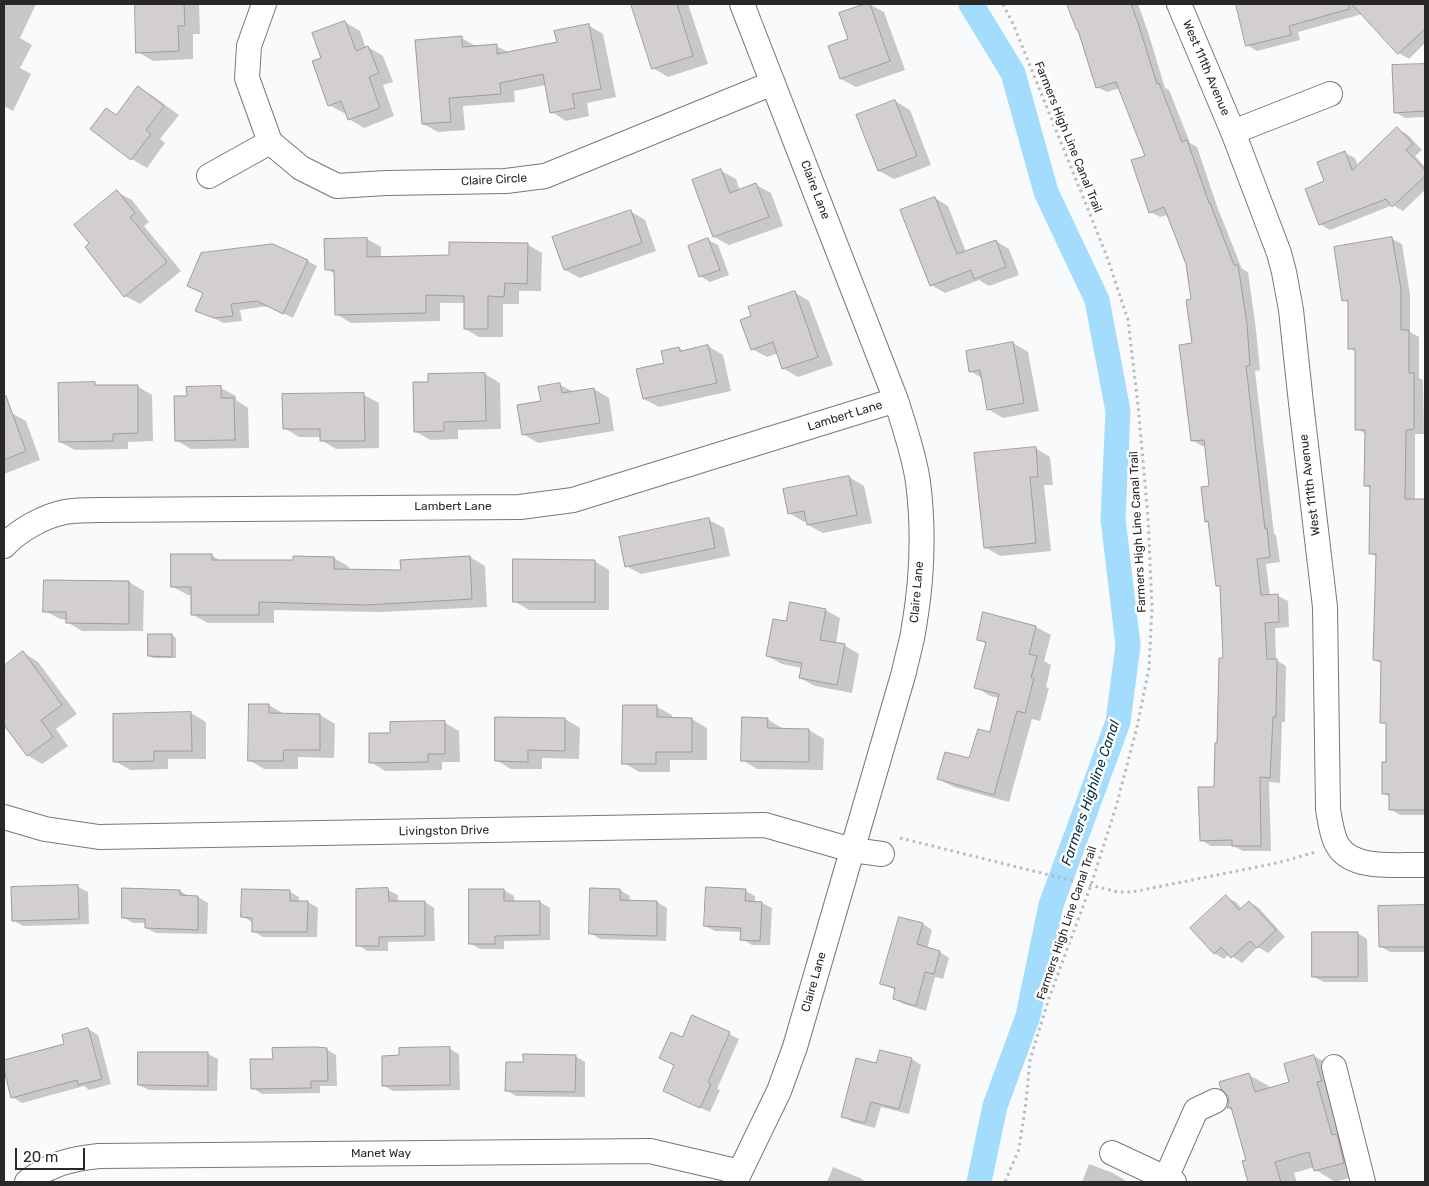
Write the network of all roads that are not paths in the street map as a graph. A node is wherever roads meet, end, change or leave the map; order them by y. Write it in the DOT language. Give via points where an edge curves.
graph roads {
  1 [pos="264,4"];
  2 [pos="742,4"];
  3 [pos="1179,4"];
  4 [pos="773,83"];
  5 [pos="1330,94"];
  6 [pos="1233,132"];
  7 [pos="270,142"];
  8 [pos="209,176"];
  9 [pos="896,400"];
  10 [pos="4,546"];
  11 [pos="4,817"];
  12 [pos="852,850"];
  13 [pos="882,854"];
  14 [pos="1425,865"];
  15 [pos="1334,1067"];
  16 [pos="1215,1101"];
  17 [pos="1112,1153"];
  18 [pos="737,1177"];
  19 [pos="1170,1180"];
  20 [pos="27,1182"];
  21 [pos="1363,1182"];
  1 -- 7 [label="street" via="249,46 247,78"];
  2 -- 4 [label="street, Claire Lane"];
  3 -- 6 [label="street, West 111th Avenue"];
  4 -- 7 [label="street, Claire Circle" via="545,176 506,181 337,186 301,168"];
  4 -- 9 [label="street, Claire Lane"];
  5 -- 6 [label="street, West 111th Avenue"];
  6 -- 14 [label="street, West 111th Avenue" via="1279,253 1292,310 1325,607 1328,809 1331,825 1338,846 1357,861"];
  7 -- 8 [label="street"];
  9 -- 10 [label="street, Lambert Lane" via="573,500 520,507 65,512 34,524"];
  9 -- 12 [label="street, Claire Lane" via="918,480 921,522 919,588 904,672"];
  11 -- 12 [label="street, Livingston Drive" via="45,829 99,837 765,824"];
  12 -- 13 [label="street, Livingston Drive"];
  12 -- 18 [label="street, Claire Lane" via="779,1091"];
  15 -- 21 [label="street"];
  16 -- 19 [label="street" via="1196,1110"];
  17 -- 19 [label="street"];
  18 -- 20 [label="street, Manet Way" via="650,1152 99,1156 56,1164"];
}
